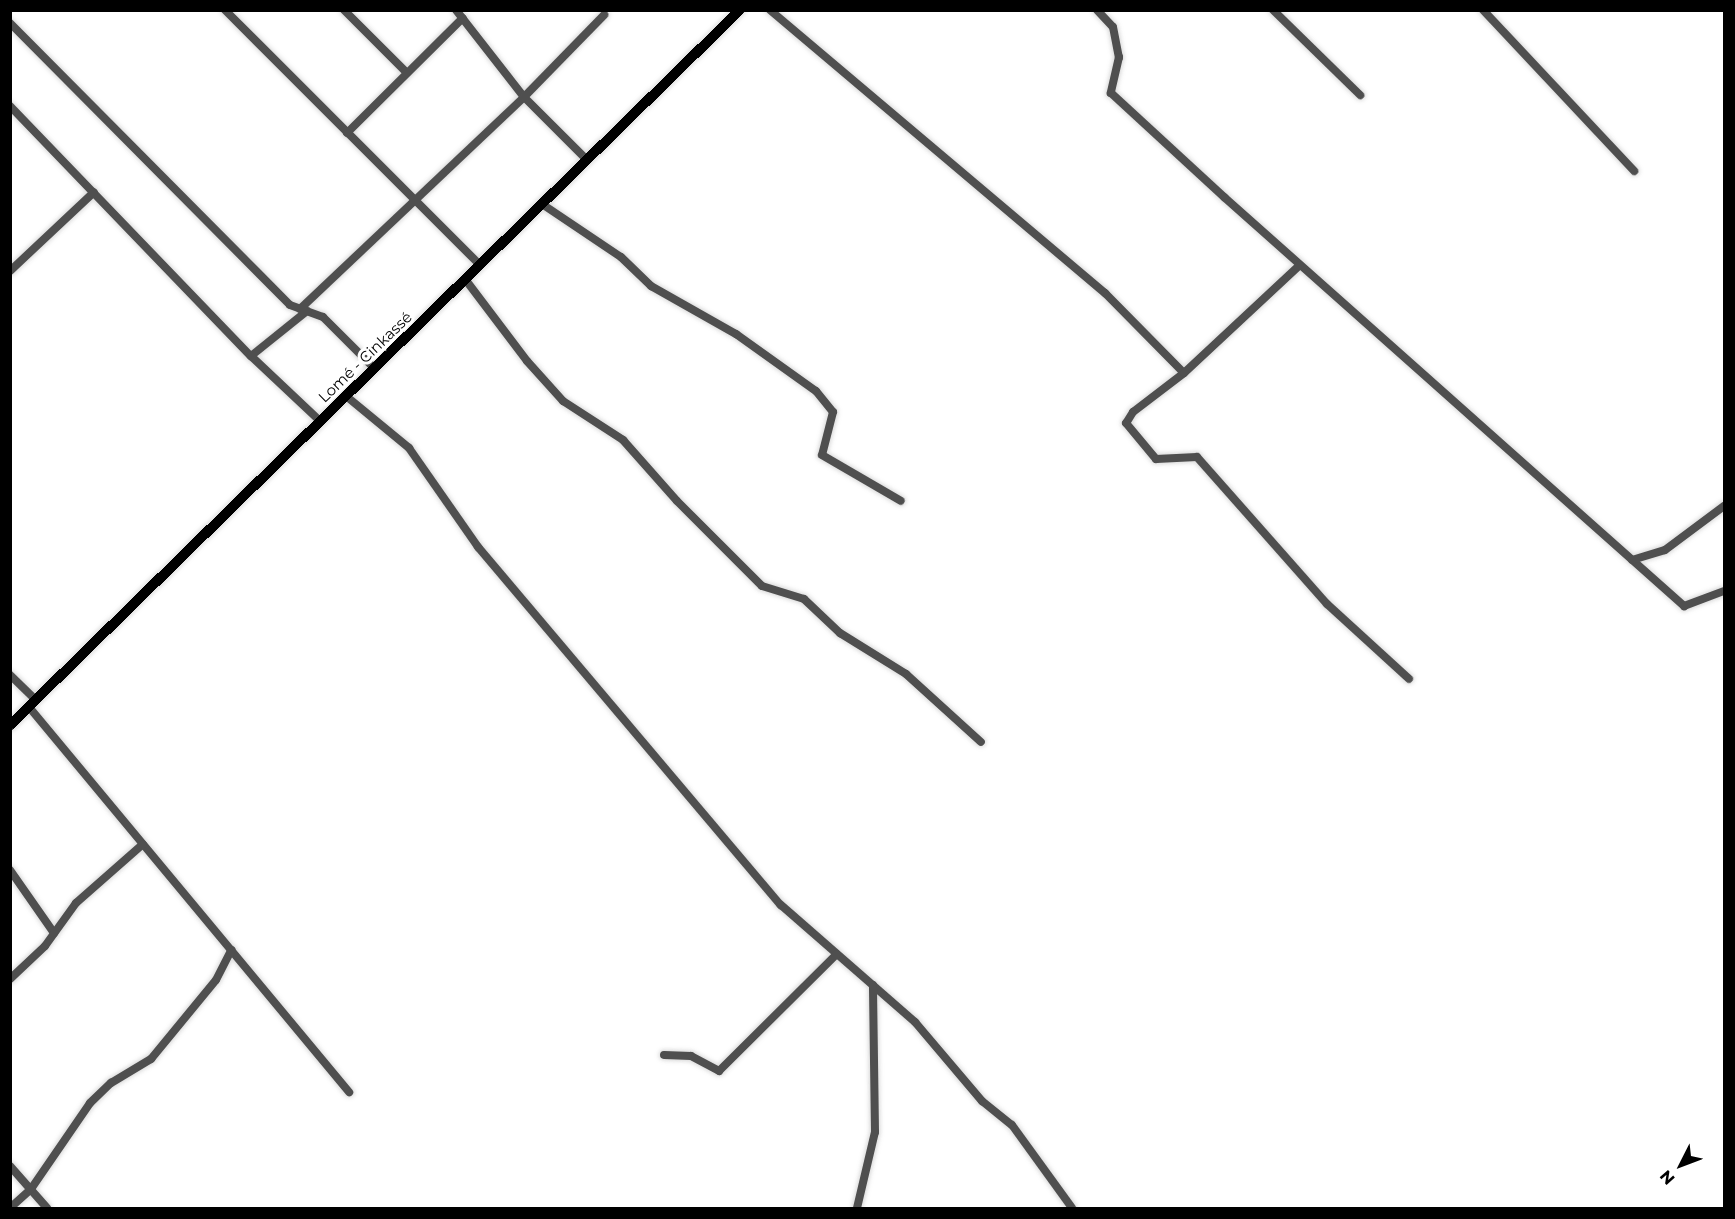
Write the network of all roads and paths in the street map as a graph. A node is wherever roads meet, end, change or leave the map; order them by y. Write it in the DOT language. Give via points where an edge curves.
graph roads {
  1 [pos="225,10"];
  2 [pos="344,10"];
  3 [pos="456,10"];
  4 [pos="740,10"];
  5 [pos="770,10"];
  6 [pos="1097,10"];
  7 [pos="1273,10"];
  8 [pos="1484,10"];
  9 [pos="603,15"];
  10 [pos="463,18"];
  11 [pos="10,22"];
  12 [pos="407,73"];
  13 [pos="1360,95"];
  14 [pos="524,96"];
  15 [pos="10,106"];
  16 [pos="347,133"];
  17 [pos="587,160"];
  18 [pos="1634,171"];
  19 [pos="94,192"];
  20 [pos="414,199"];
  21 [pos="542,204"];
  22 [pos="480,265"];
  23 [pos="1300,265"];
  24 [pos="10,271"];
  25 [pos="465,279"];
  26 [pos="304,310"];
  27 [pos="251,356"];
  28 [pos="374,368"];
  29 [pos="1184,373"];
  30 [pos="346,396"];
  31 [pos="320,421"];
  32 [pos="901,501"];
  33 [pos="1725,506"];
  34 [pos="1632,560"];
  35 [pos="1725,591"];
  36 [pos="10,675"];
  37 [pos="1409,679"];
  38 [pos="32,703"];
  39 [pos="10,725"];
  40 [pos="981,742"];
  41 [pos="143,844"];
  42 [pos="10,870"];
  43 [pos="54,933"];
  44 [pos="231,950"];
  45 [pos="837,954"];
  46 [pos="10,979"];
  47 [pos="873,985"];
  48 [pos="664,1055"];
  49 [pos="349,1092"];
  50 [pos="10,1166"];
  51 [pos="31,1189"];
  52 [pos="10,1208"];
  53 [pos="47,1209"];
  54 [pos="857,1209"];
  55 [pos="1072,1209"];
  1 -- 16 [label="street"];
  2 -- 12 [label="street"];
  3 -- 10 [label="street"];
  4 -- 17 [label="highway, Lomé - Cinkassé"];
  5 -- 29 [label="street" via="1105,292"];
  6 -- 23 [label="street" via="1113,27 1119,57 1111,93"];
  7 -- 13 [label="street"];
  8 -- 18 [label="street"];
  9 -- 14 [label="street"];
  10 -- 12 [label="street"];
  10 -- 14 [label="street"];
  11 -- 26 [label="street" via="290,305"];
  12 -- 16 [label="street"];
  14 -- 17 [label="street"];
  14 -- 20 [label="street"];
  15 -- 19 [label="street"];
  16 -- 20 [label="street"];
  17 -- 21 [label="highway, Lomé - Cinkassé"];
  19 -- 24 [label="street"];
  19 -- 27 [label="street"];
  20 -- 22 [label="street"];
  20 -- 26 [label="street"];
  21 -- 22 [label="highway, Lomé - Cinkassé"];
  21 -- 32 [label="street" via="621,258 651,286 736,334 816,391 833,412 822,455"];
  22 -- 25 [label="highway, Lomé - Cinkassé"];
  23 -- 29 [label="street"];
  23 -- 34 [label="street"];
  25 -- 28 [label="highway, Lomé - Cinkassé"];
  25 -- 40 [label="street" via="527,361 563,401 623,440 762,586 804,599 840,633 906,674"];
  26 -- 27 [label="street"];
  26 -- 28 [label="street" via="323,317"];
  27 -- 31 [label="street"];
  28 -- 30 [label="highway, Lomé - Cinkassé"];
  29 -- 37 [label="street" via="1133,412 1126,423 1156,459 1197,457 1327,604"];
  30 -- 31 [label="highway, Lomé - Cinkassé"];
  30 -- 45 [label="street" via="409,448 478,546 780,905"];
  31 -- 38 [label="highway, Lomé - Cinkassé"];
  33 -- 34 [label="street" via="1665,550"];
  34 -- 35 [label="street" via="1684,606"];
  36 -- 38 [label="street"];
  38 -- 39 [label="highway, Lomé - Cinkassé"];
  38 -- 41 [label="street"];
  41 -- 43 [label="street" via="76,903"];
  41 -- 44 [label="street"];
  42 -- 43 [label="street"];
  43 -- 46 [label="street"];
  44 -- 49 [label="street"];
  44 -- 51 [label="street" via="216,980 151,1059 111,1083 90,1103"];
  45 -- 47 [label="street"];
  45 -- 48 [label="street" via="719,1071 691,1056"];
  47 -- 54 [label="street" via="875,1132"];
  47 -- 55 [label="street" via="915,1022 982,1101 1012,1125"];
  50 -- 51 [label="street"];
  51 -- 52 [label="street"];
  51 -- 53 [label="street"];
}
